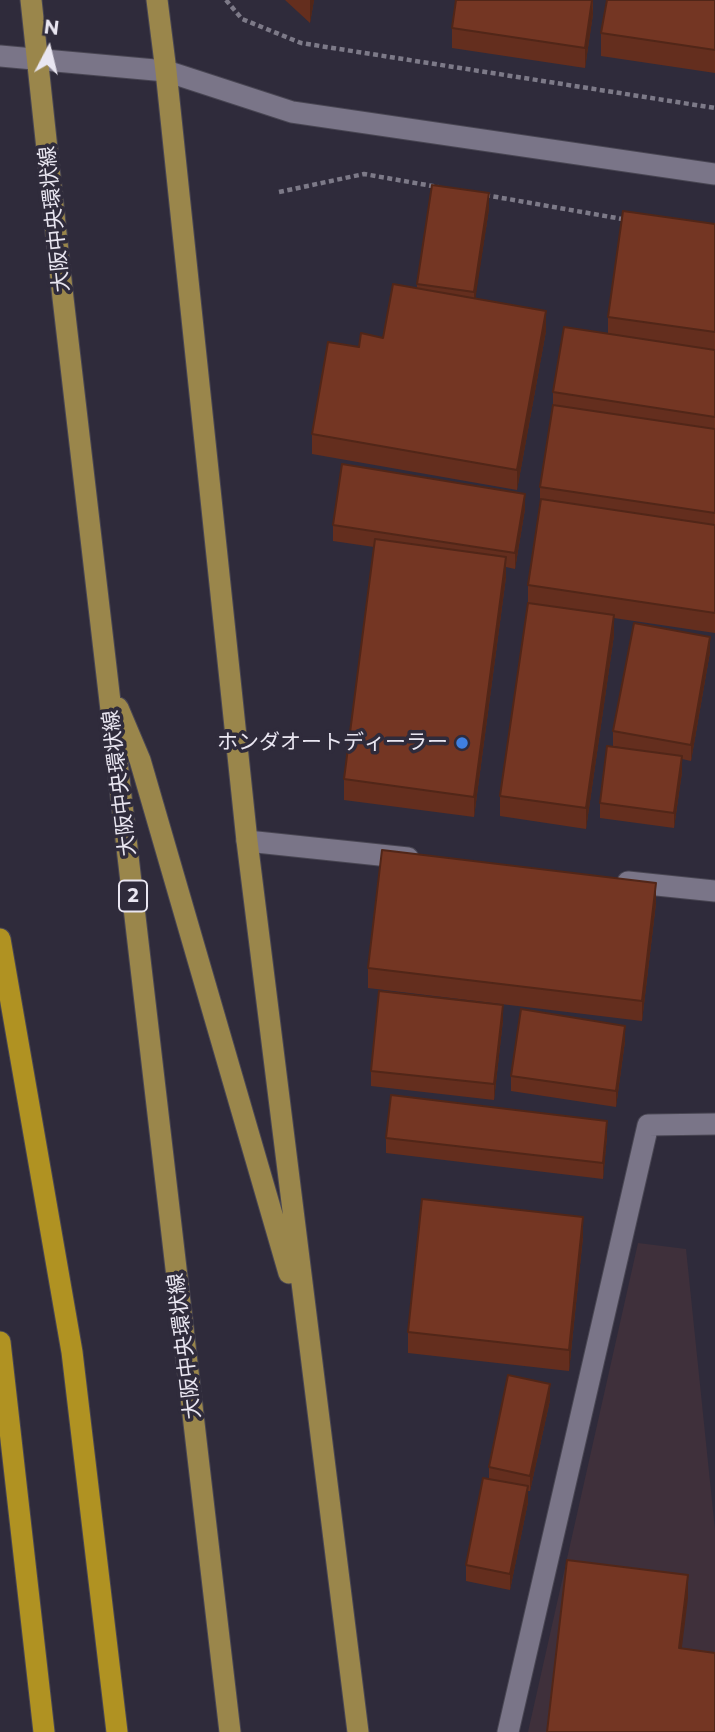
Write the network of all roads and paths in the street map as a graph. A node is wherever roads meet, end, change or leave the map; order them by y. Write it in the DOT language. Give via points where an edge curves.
graph roads {
  1 [pos="32,0"];
  2 [pos="157,0"];
  3 [pos="226,0"];
  4 [pos="0,56"];
  5 [pos="38,60"];
  6 [pos="166,71"];
  7 [pos="715,108"];
  8 [pos="715,174"];
  9 [pos="445,188"];
  10 [pos="279,192"];
  11 [pos="472,193"];
  12 [pos="634,221"];
  13 [pos="109,687"];
  14 [pos="247,841"];
  15 [pos="426,860"];
  16 [pos="605,879"];
  17 [pos="715,891"];
  18 [pos="0,939"];
  19 [pos="715,1124"];
  20 [pos="307,1337"];
  21 [pos="0,1342"];
  22 [pos="44,1732"];
  23 [pos="117,1732"];
  24 [pos="230,1732"];
  25 [pos="358,1732"];
  26 [pos="508,1732"];
  1 -- 5 [label="main road, 大阪中央環状線 / 2"];
  2 -- 6 [label="main road"];
  3 -- 7 [label="path" via="242,19 300,43"];
  4 -- 5 [label="street"];
  5 -- 6 [label="street"];
  5 -- 13 [label="main road, 大阪中央環状線 / 2"];
  6 -- 8 [label="street" via="292,112"];
  6 -- 14 [label="main road"];
  9 -- 10 [label="path" via="364,174"];
  11 -- 12 [label="path"];
  13 -- 20 [label="main road" via="140,760"];
  13 -- 24 [label="main road, 大阪中央環状線 / 2"];
  14 -- 15 [label="street"];
  14 -- 20 [label="main road"];
  16 -- 17 [label="street"];
  18 -- 23 [label="highway" via="72,1352"];
  19 -- 26 [label="street" via="648,1125"];
  20 -- 25 [label="main road"];
  21 -- 22 [label="highway"];
}
